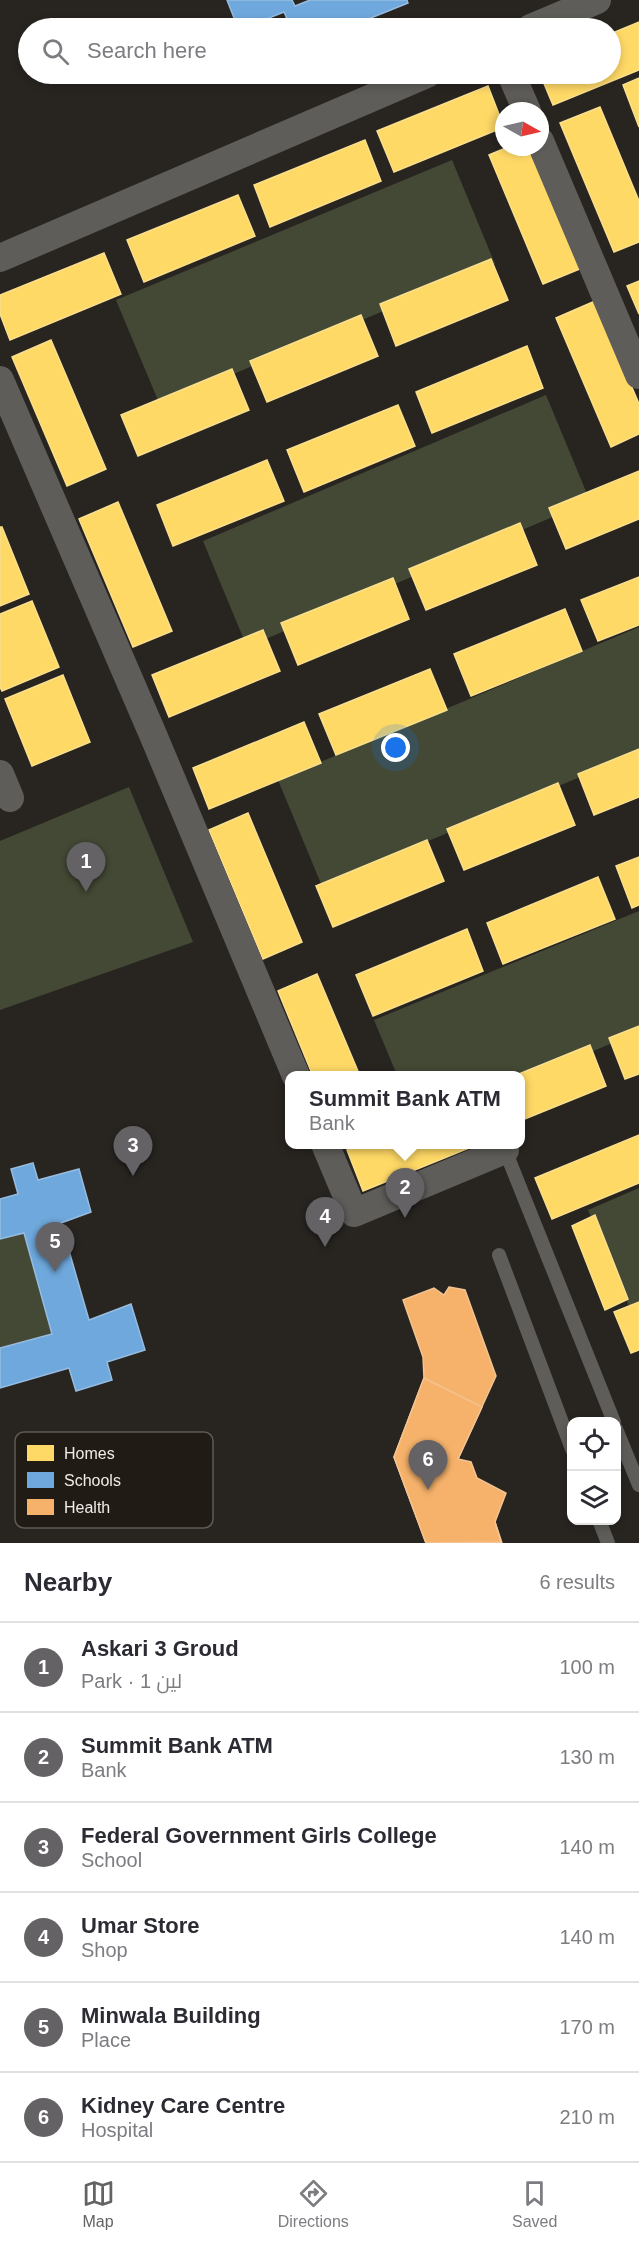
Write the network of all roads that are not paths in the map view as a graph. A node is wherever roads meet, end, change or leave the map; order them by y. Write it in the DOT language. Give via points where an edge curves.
graph roads {
  1 [pos="597,0"];
  2 [pos="555,18"];
  3 [pos="404,84"];
  4 [pos="515,84"];
  5 [pos="523,102"];
  6 [pos="546,156"];
  7 [pos="0,258"];
  8 [pos="639,375"];
  9 [pos="0,380"];
  10 [pos="294,1071"];
  11 [pos="327,1149"];
  12 [pos="505,1150"];
  13 [pos="498,1255"];
  14 [pos="612,1417"];
  15 [pos="567,1436"];
  16 [pos="621,1441"];
  17 [pos="639,1485"];
  18 [pos="601,1525"];
  19 [pos="608,1543"];
  1 -- 2 [label="street"];
  3 -- 7 [label="street"];
  4 -- 5 [label="street"];
  6 -- 8 [label="street"];
  9 -- 10 [label="street"];
  11 -- 12 [label="street" via="354,1213"];
  12 -- 14 [label="lane"];
  13 -- 15 [label="lane"];
  16 -- 17 [label="lane"];
  18 -- 19 [label="lane"];
}
